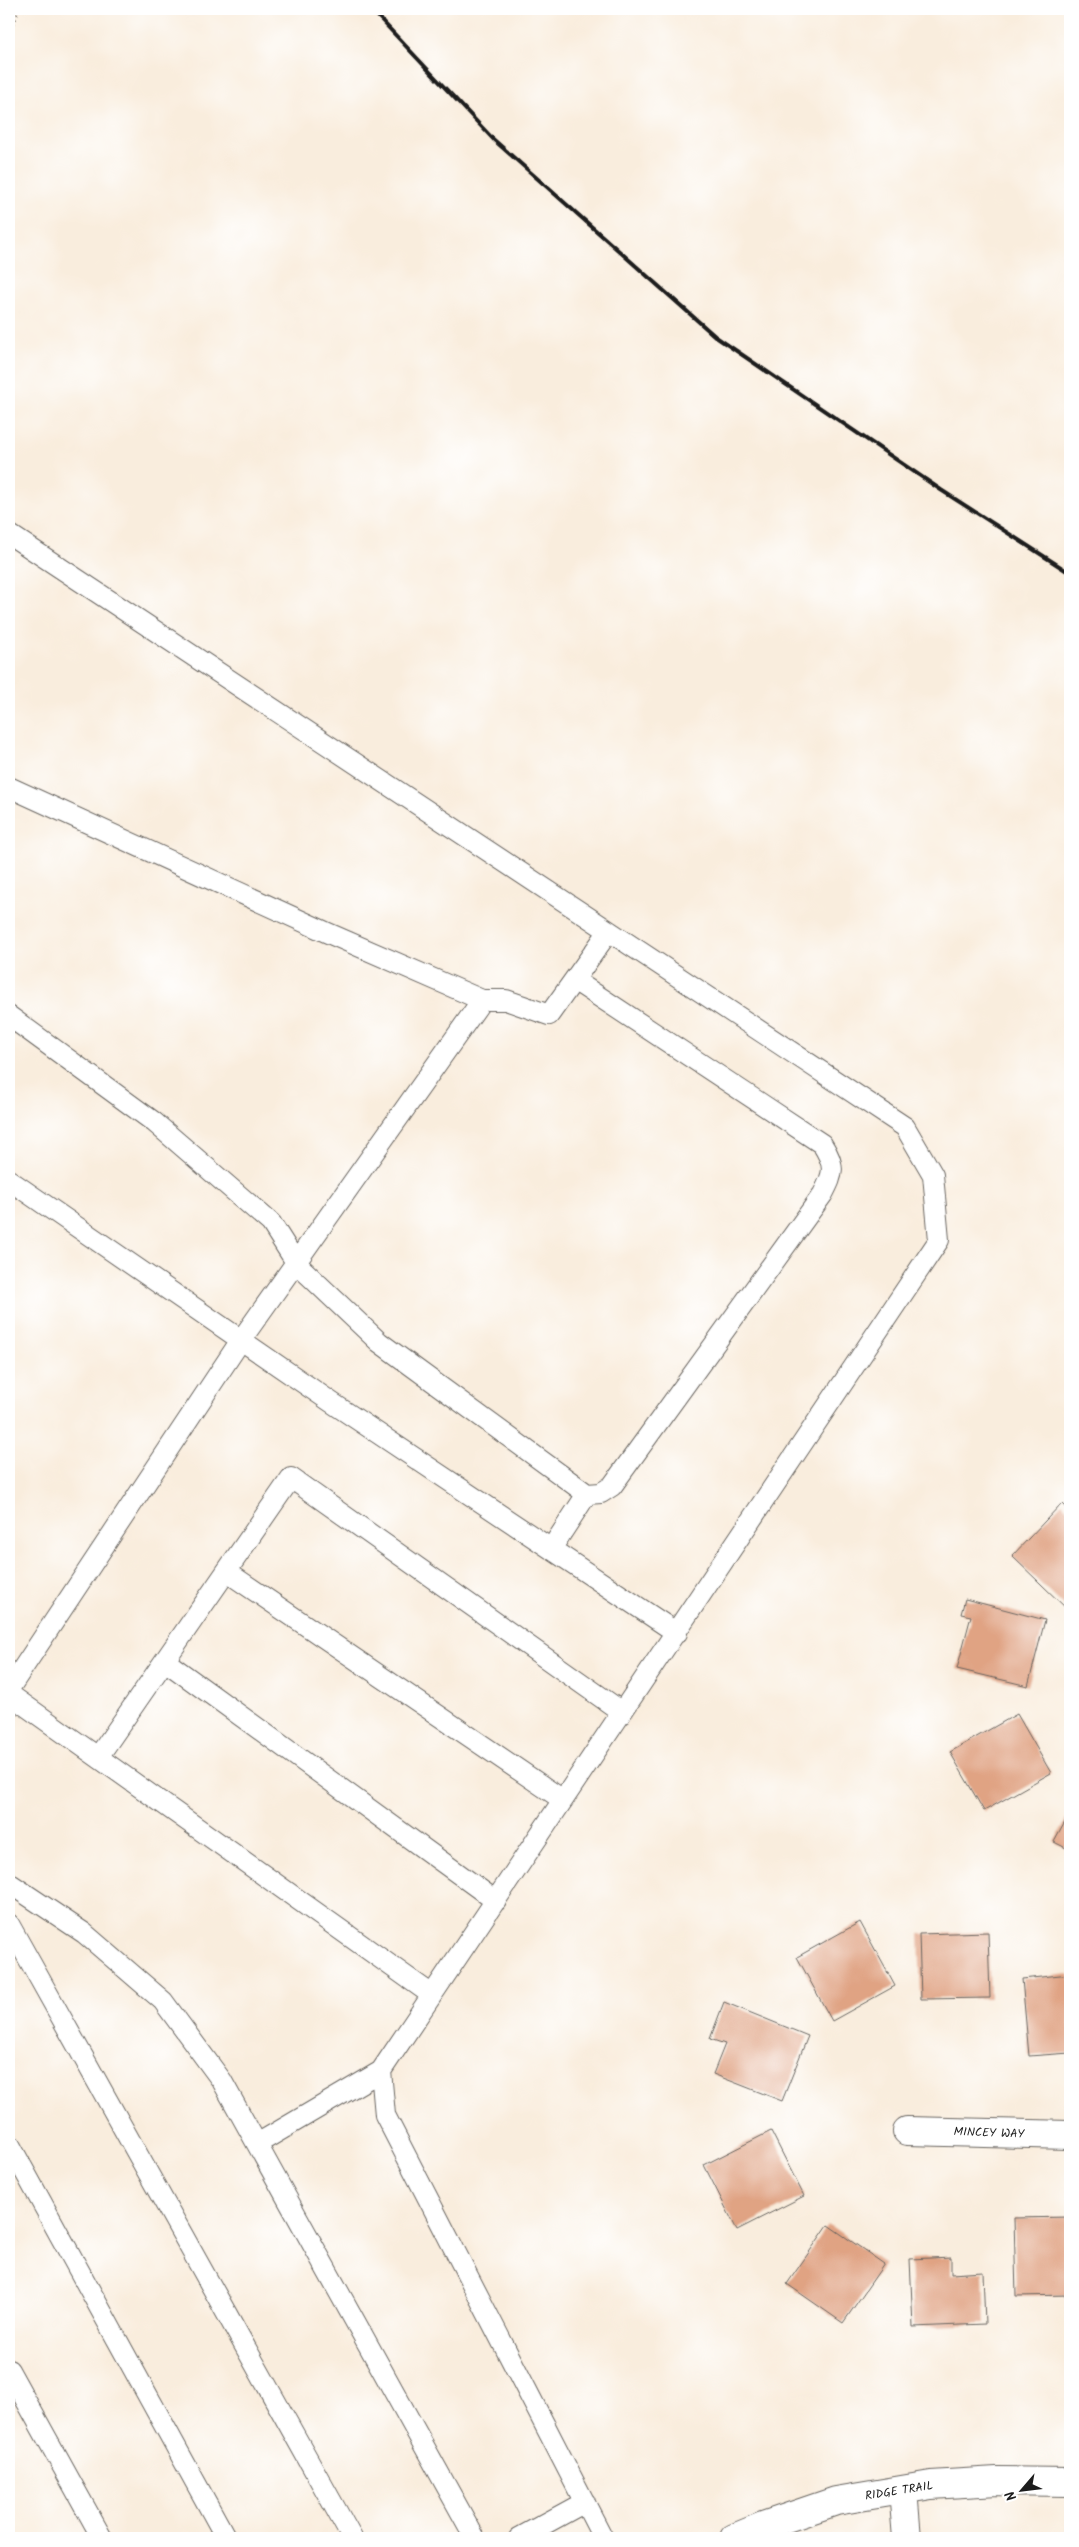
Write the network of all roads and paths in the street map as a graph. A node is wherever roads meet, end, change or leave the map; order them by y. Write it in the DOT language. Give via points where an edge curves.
graph roads {
  1 [pos="20,9"];
  2 [pos="9,34"];
  3 [pos="9,534"];
  4 [pos="9,786"];
  5 [pos="609,931"];
  6 [pos="574,980"];
  7 [pos="482,1000"];
  8 [pos="9,1016"];
  9 [pos="9,1180"];
  10 [pos="297,1264"];
  11 [pos="241,1340"];
  12 [pos="587,1494"];
  13 [pos="551,1549"];
  14 [pos="227,1572"];
  15 [pos="677,1632"];
  16 [pos="165,1661"];
  17 [pos="9,1690"];
  18 [pos="9,1694"];
  19 [pos="622,1712"];
  20 [pos="98,1758"];
  21 [pos="563,1800"];
  22 [pos="10,1887"];
  23 [pos="496,1901"];
  24 [pos="9,1924"];
  25 [pos="432,1995"];
  26 [pos="381,2071"];
  27 [pos="907,2131"];
  28 [pos="1070,2135"];
  29 [pos="9,2143"];
  30 [pos="257,2144"];
  31 [pos="9,2370"];
  32 [pos="1070,2482"];
  33 [pos="903,2490"];
  34 [pos="585,2502"];
  35 [pos="102,2538"];
  36 [pos="226,2538"];
  37 [pos="352,2538"];
  38 [pos="475,2538"];
  39 [pos="520,2538"];
  40 [pos="603,2538"];
  41 [pos="734,2538"];
  42 [pos="907,2538"];
  1 -- 2 [label="path"];
  3 -- 5 [label="lane"];
  4 -- 7 [label="lane"];
  5 -- 6 [label="lane"];
  5 -- 15 [label="lane" via="905,1127 933,1175 939,1240"];
  6 -- 7 [label="lane" via="549,1015 506,1000"];
  6 -- 12 [label="lane" via="822,1144 831,1158 833,1175 823,1194 612,1486 601,1493"];
  7 -- 10 [label="lane"];
  8 -- 10 [label="lane" via="154,1122 217,1176 271,1223"];
  9 -- 11 [label="lane"];
  10 -- 11 [label="lane"];
  10 -- 12 [label="lane" via="379,1342"];
  11 -- 13 [label="lane"];
  11 -- 17 [label="lane"];
  12 -- 13 [label="lane"];
  13 -- 15 [label="lane"];
  14 -- 16 [label="lane"];
  14 -- 19 [label="lane" via="291,1478"];
  14 -- 21 [label="lane"];
  15 -- 19 [label="lane"];
  16 -- 20 [label="lane"];
  16 -- 23 [label="lane"];
  18 -- 20 [label="lane"];
  19 -- 21 [label="lane"];
  20 -- 25 [label="lane"];
  21 -- 23 [label="lane"];
  22 -- 30 [label="lane" via="84,1933 163,2001 222,2081"];
  23 -- 25 [label="lane"];
  24 -- 37 [label="lane"];
  25 -- 26 [label="lane"];
  26 -- 30 [label="lane"];
  26 -- 34 [label="lane" via="385,2115"];
  27 -- 28 [label="street, MINCEY WAY"];
  29 -- 36 [label="lane"];
  30 -- 38 [label="lane"];
  31 -- 35 [label="lane"];
  32 -- 33 [label="street, RIDGE TRAIL" via="997,2481"];
  33 -- 41 [label="street, RIDGE TRAIL" via="836,2501"];
  33 -- 42 [label="street"];
  34 -- 39 [label="lane"];
  34 -- 40 [label="lane"];
}
